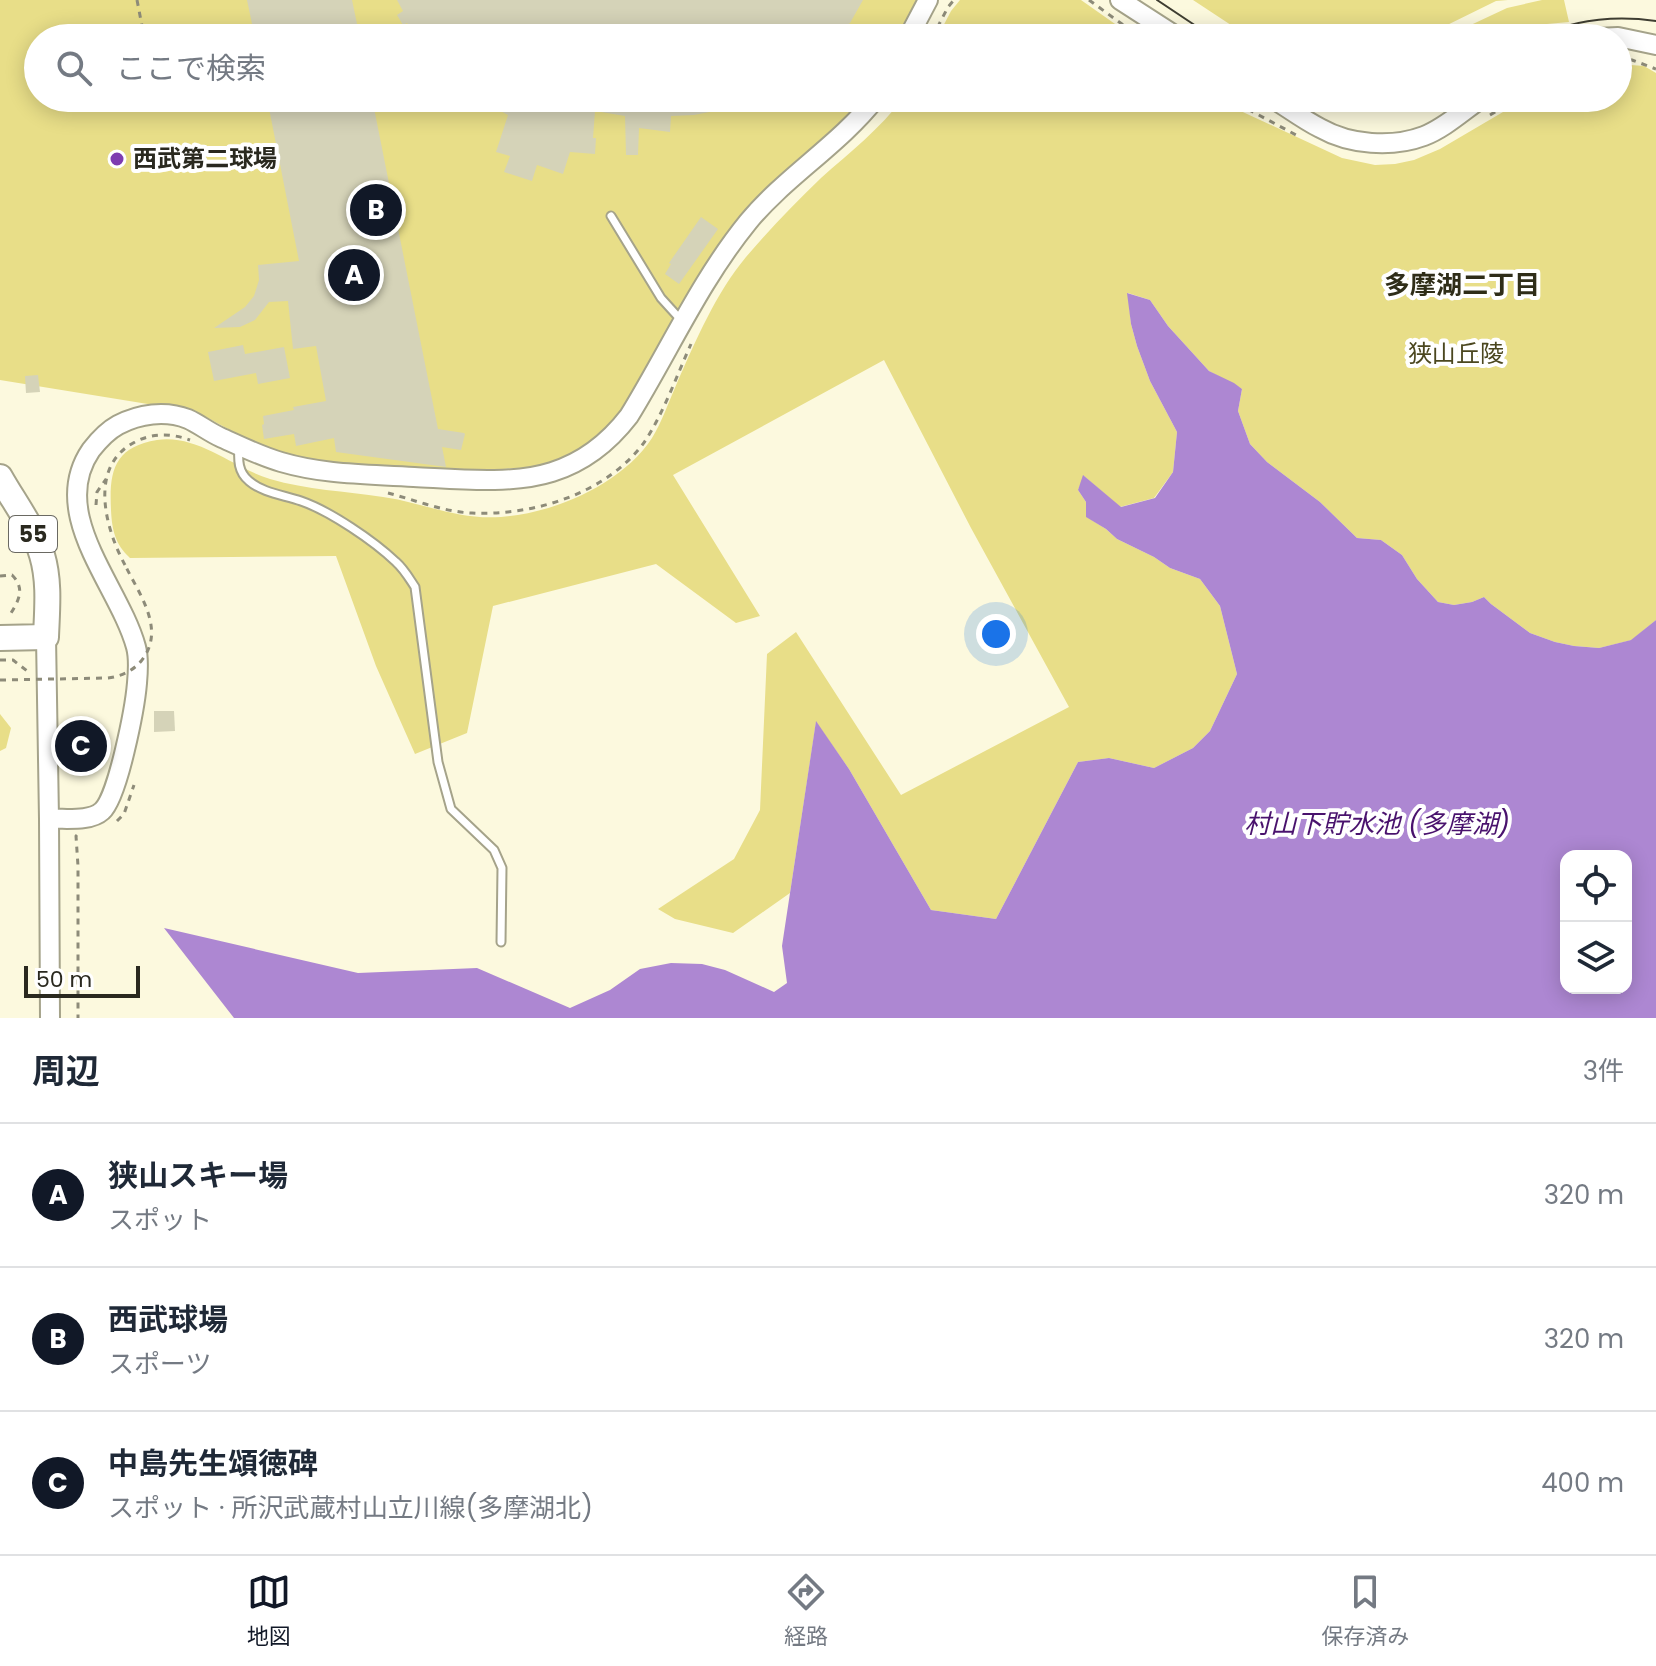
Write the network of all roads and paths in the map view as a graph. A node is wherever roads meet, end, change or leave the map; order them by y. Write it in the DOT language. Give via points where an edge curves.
graph roads {
  1 [pos="137,0"];
  2 [pos="928,0"];
  3 [pos="954,0"];
  4 [pos="1089,0"];
  5 [pos="1120,0"];
  6 [pos="142,24"];
  7 [pos="915,24"];
  8 [pos="939,24"];
  9 [pos="1122,24"];
  10 [pos="1157,24"];
  11 [pos="1632,40"];
  12 [pos="1656,45"];
  13 [pos="1632,60"];
  14 [pos="1656,69"];
  15 [pos="864,112"];
  16 [pos="887,112"];
  17 [pos="1294,112"];
  18 [pos="1461,112"];
  19 [pos="884,116"];
  20 [pos="611,216"];
  21 [pos="682,321"];
  22 [pos="692,342"];
  23 [pos="197,442"];
  24 [pos="239,446"];
  25 [pos="0,477"];
  26 [pos="106,479"];
  27 [pos="385,492"];
  28 [pos="96,513"];
  29 [pos="0,576"];
  30 [pos="6,633"];
  31 [pos="46,637"];
  32 [pos="0,660"];
  33 [pos="33,675"];
  34 [pos="0,680"];
  35 [pos="49,819"];
  36 [pos="76,836"];
  37 [pos="501,942"];
  38 [pos="50,1018"];
  39 [pos="78,1018"];
  1 -- 6 [label="path"];
  2 -- 7 [label="street"];
  3 -- 8 [label="path"];
  4 -- 9 [label="path"];
  5 -- 10 [label="street"];
  11 -- 12 [label="street"];
  13 -- 14 [label="path"];
  15 -- 21 [label="street" via="756,214"];
  16 -- 19 [label="path"];
  17 -- 18 [label="street" via="1321,129 1383,143 1425,136"];
  20 -- 21 [label="lane" via="661,298"];
  21 -- 24 [label="street" via="620,428 585,457 549,473 502,479 347,474 291,465"];
  22 -- 27 [label="path" via="645,441 621,467 586,489 539,507 498,513 444,509"];
  23 -- 26 [label="path" via="175,435 143,438 121,450"];
  24 -- 35 [label="street" via="188,419 159,414 119,425 88,456 78,483 79,516 133,640 137,683 110,801 95,816"];
  24 -- 37 [label="lane" via="238,465 247,480 344,522 396,561 415,587 438,762 451,809 494,850 502,868"];
  25 -- 31 [label="main road, 55" via="41,552 47,581"];
  26 -- 28 [label="path" via="97,492"];
  26 -- 34 [label="path, bridge" via="108,524 149,613 150,646 136,667 123,675"];
  29 -- 30 [label="path" via="12,575 20,590"];
  30 -- 31 [label="main road"];
  31 -- 35 [label="street"];
  32 -- 33 [label="path" via="13,660"];
  35 -- 38 [label="street"];
  36 -- 39 [label="path"];
}
